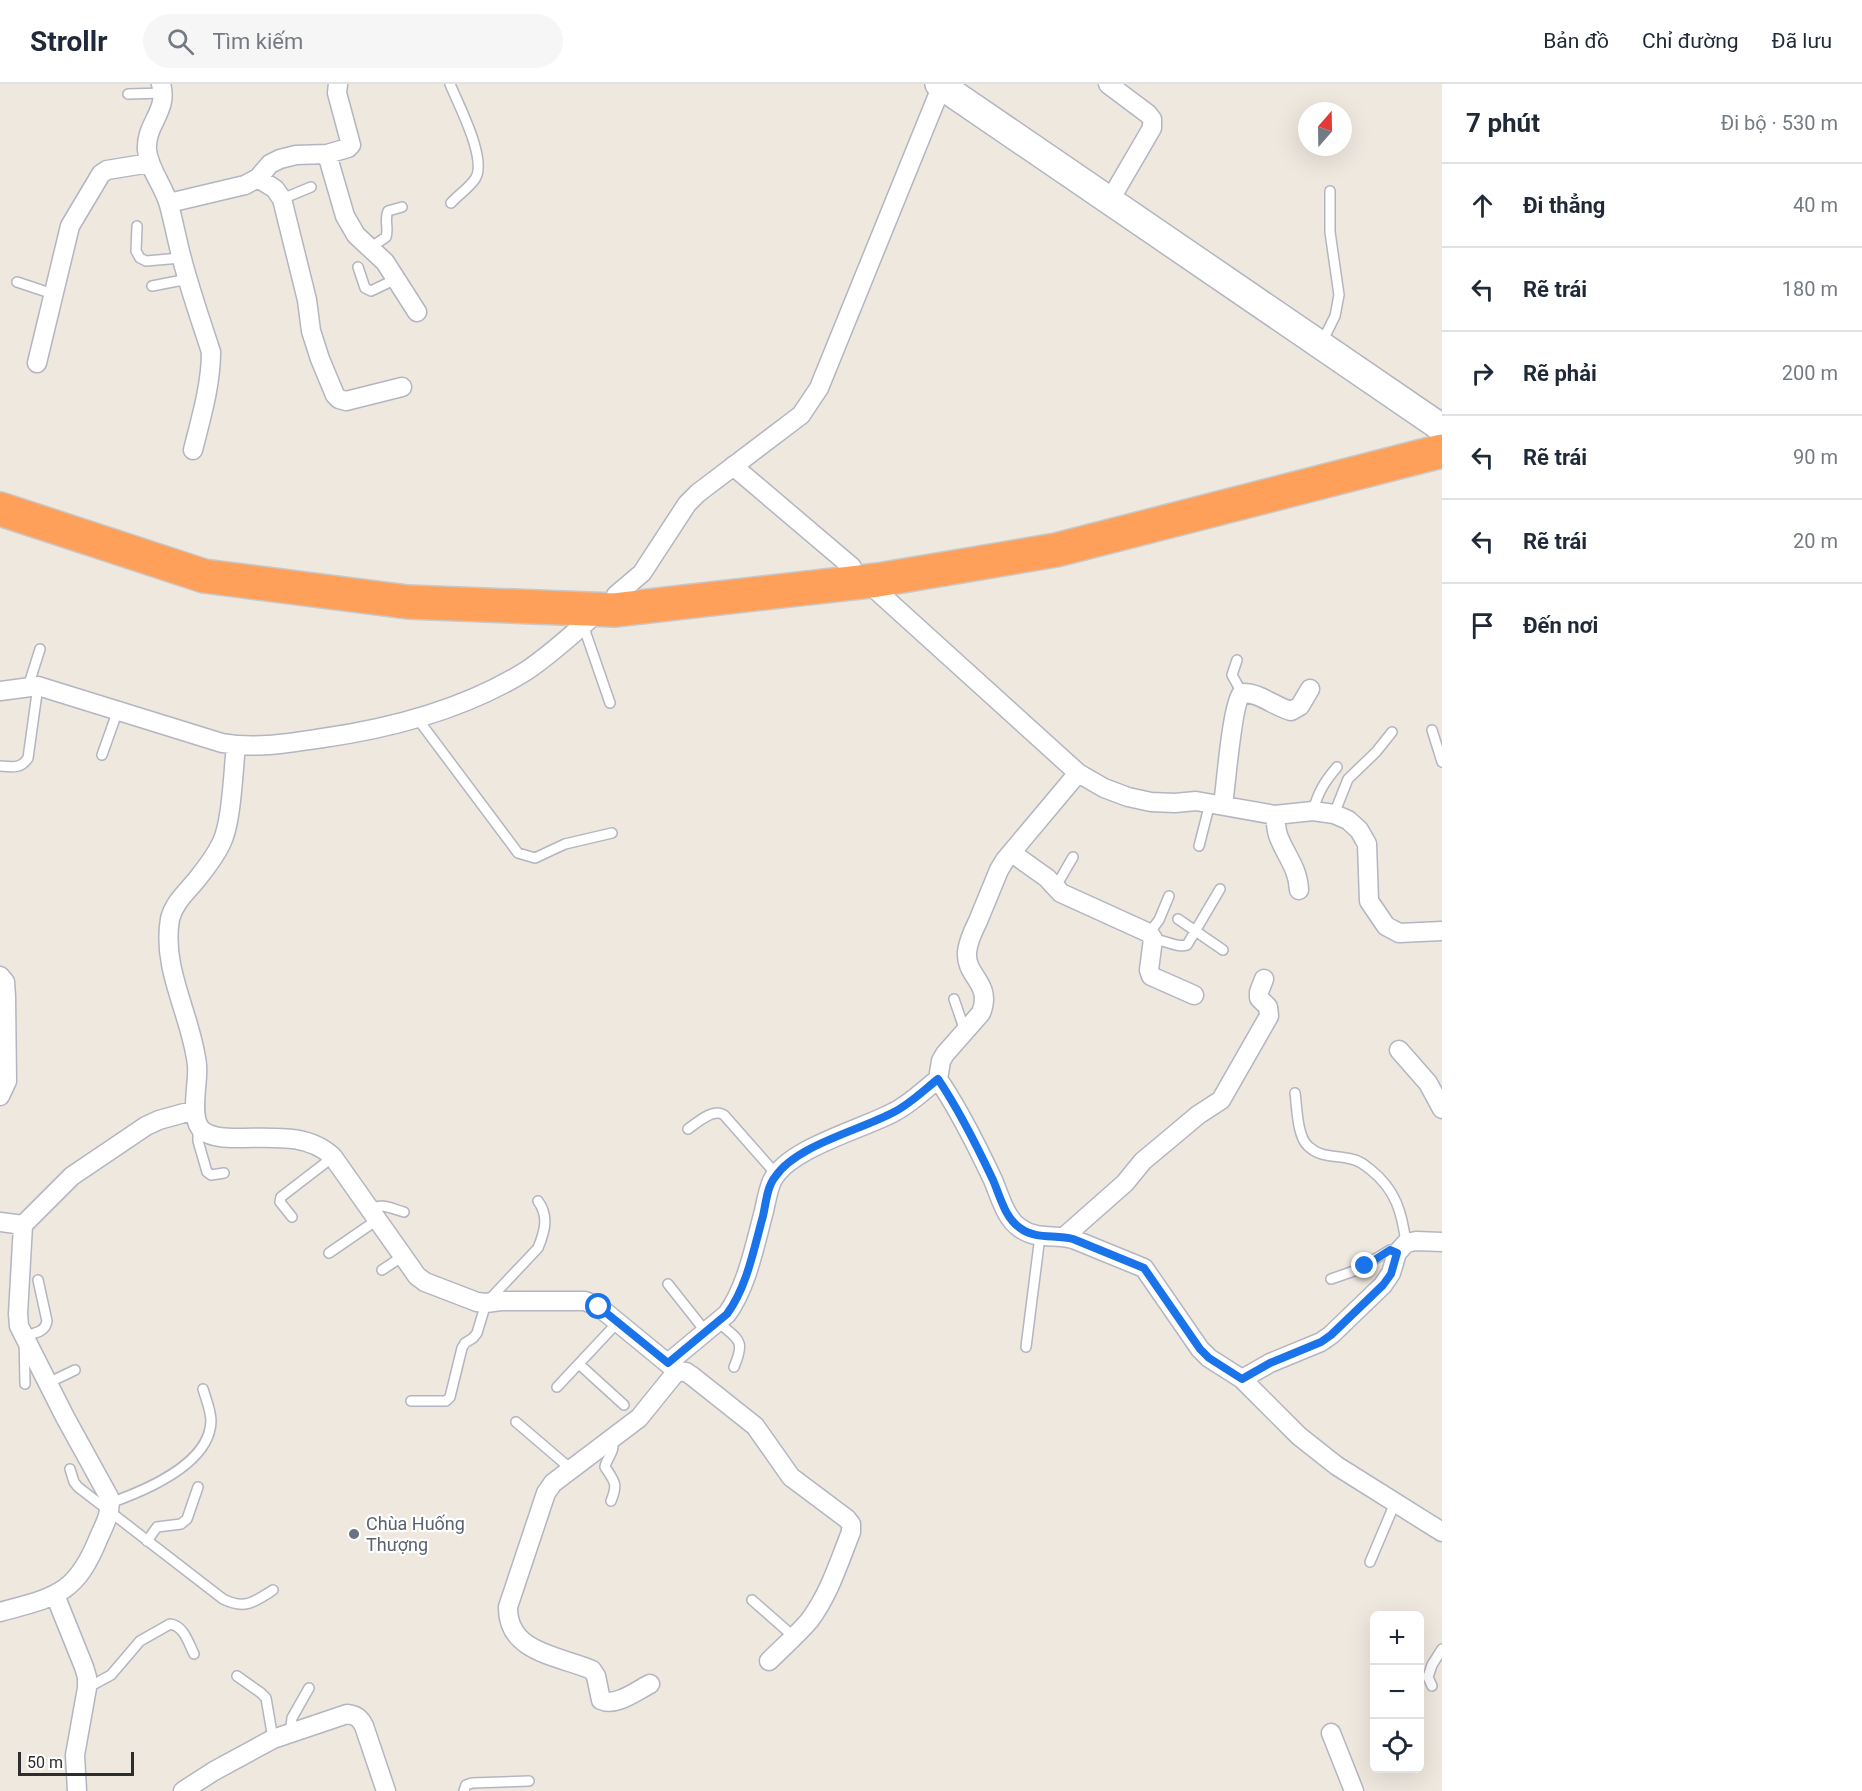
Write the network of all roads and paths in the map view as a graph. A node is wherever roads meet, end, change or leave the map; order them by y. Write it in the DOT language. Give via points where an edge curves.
graph roads {
  1 [pos="338,84"];
  2 [pos="450,84"];
  3 [pos="1108,84"];
  4 [pos="940,85"];
  5 [pos="162,89"];
  6 [pos="129,94"];
  7 [pos="327,154"];
  8 [pos="150,164"];
  9 [pos="258,178"];
  10 [pos="311,187"];
  11 [pos="1330,192"];
  12 [pos="282,199"];
  13 [pos="1110,200"];
  14 [pos="169,202"];
  15 [pos="451,203"];
  16 [pos="402,207"];
  17 [pos="137,226"];
  18 [pos="370,248"];
  19 [pos="181,258"];
  20 [pos="358,267"];
  21 [pos="188,279"];
  22 [pos="396,279"];
  23 [pos="17,282"];
  24 [pos="152,286"];
  25 [pos="53,294"];
  26 [pos="417,312"];
  27 [pos="1321,345"];
  28 [pos="37,363"];
  29 [pos="402,387"];
  30 [pos="1442,428"];
  31 [pos="1442,439"];
  32 [pos="193,450"];
  33 [pos="1442,451"];
  34 [pos="733,466"];
  35 [pos="1264,490"];
  36 [pos="0,492"];
  37 [pos="0,509"];
  38 [pos="859,574"];
  39 [pos="440,597"];
  40 [pos="600,610"];
  41 [pos="40,650"];
  42 [pos="1237,660"];
  43 [pos="33,686"];
  44 [pos="1310,688"];
  45 [pos="0,691"];
  46 [pos="1242,693"];
  47 [pos="610,703"];
  48 [pos="117,710"];
  49 [pos="417,718"];
  50 [pos="1432,730"];
  51 [pos="1392,732"];
  52 [pos="236,746"];
  53 [pos="102,755"];
  54 [pos="1442,762"];
  55 [pos="0,766"];
  56 [pos="1337,767"];
  57 [pos="1078,773"];
  58 [pos="1217,804"];
  59 [pos="1313,811"];
  60 [pos="1334,814"];
  61 [pos="1275,815"];
  62 [pos="612,833"];
  63 [pos="1199,846"];
  64 [pos="1012,853"];
  65 [pos="1073,857"];
  66 [pos="1055,888"];
  67 [pos="1220,889"];
  68 [pos="1299,890"];
  69 [pos="1169,896"];
  70 [pos="1178,919"];
  71 [pos="1195,931"];
  72 [pos="1442,931"];
  73 [pos="1151,936"];
  74 [pos="1223,950"];
  75 [pos="0,976"];
  76 [pos="1264,979"];
  77 [pos="1194,995"];
  78 [pos="954,999"];
  79 [pos="965,1031"];
  80 [pos="3,1037"];
  81 [pos="1399,1050"];
  82 [pos="938,1079"];
  83 [pos="1295,1093"];
  84 [pos="0,1096"];
  85 [pos="1442,1109"];
  86 [pos="196,1118"];
  87 [pos="688,1129"];
  88 [pos="333,1157"];
  89 [pos="224,1173"];
  90 [pos="776,1174"];
  91 [pos="538,1201"];
  92 [pos="404,1212"];
  93 [pos="374,1215"];
  94 [pos="292,1217"];
  95 [pos="0,1222"];
  96 [pos="23,1225"];
  97 [pos="1040,1236"];
  98 [pos="1065,1236"];
  99 [pos="1442,1242"];
  100 [pos="1401,1248"];
  101 [pos="329,1253"];
  102 [pos="403,1256"];
  103 [pos="382,1270"];
  104 [pos="1331,1279"];
  105 [pos="38,1280"];
  106 [pos="668,1284"];
  107 [pos="486,1303"];
  108 [pos="618,1322"];
  109 [pos="712,1327"];
  110 [pos="24,1336"];
  111 [pos="1026,1347"];
  112 [pos="579,1364"];
  113 [pos="673,1367"];
  114 [pos="734,1367"];
  115 [pos="75,1370"];
  116 [pos="1242,1379"];
  117 [pos="48,1383"];
  118 [pos="26,1384"];
  119 [pos="557,1387"];
  120 [pos="203,1389"];
  121 [pos="411,1401"];
  122 [pos="624,1405"];
  123 [pos="516,1422"];
  124 [pos="608,1440"];
  125 [pos="70,1469"];
  126 [pos="571,1469"];
  127 [pos="198,1487"];
  128 [pos="610,1501"];
  129 [pos="1395,1503"];
  130 [pos="110,1508"];
  131 [pos="1442,1532"];
  132 [pos="147,1541"];
  133 [pos="1370,1562"];
  134 [pos="273,1590"];
  135 [pos="55,1595"];
  136 [pos="752,1600"];
  137 [pos="0,1612"];
  138 [pos="794,1636"];
  139 [pos="1442,1649"];
  140 [pos="194,1654"];
  141 [pos="769,1661"];
  142 [pos="237,1676"];
  143 [pos="650,1684"];
  144 [pos="1432,1686"];
  145 [pos="87,1688"];
  146 [pos="309,1688"];
  147 [pos="1331,1733"];
  148 [pos="281,1737"];
  149 [pos="529,1781"];
  150 [pos="76,1791"];
  151 [pos="183,1791"];
  152 [pos="386,1791"];
  153 [pos="464,1791"];
  154 [pos="1354,1791"];
  1 -- 7 [label="street" via="351,145"];
  2 -- 15 [label="lane" via="466,118 478,169 476,178"];
  3 -- 13 [label="street" via="1152,119 1152,128"];
  4 -- 13 [label="street"];
  4 -- 34 [label="street" via="819,388 801,415"];
  5 -- 6 [label="lane"];
  5 -- 8 [label="street" via="163,104 148,135"];
  7 -- 9 [label="street" via="296,154 280,159"];
  7 -- 18 [label="street" via="345,216 356,235"];
  8 -- 14 [label="street"];
  8 -- 25 [label="street" via="100,174 70,226"];
  9 -- 12 [label="street"];
  9 -- 14 [label="street" via="245,185"];
  10 -- 12 [label="lane"];
  11 -- 27 [label="lane" via="1330,232 1339,295 1335,316"];
  12 -- 29 [label="street" via="311,331 335,395 346,401"];
  13 -- 27 [label="street"];
  14 -- 19 [label="street"];
  16 -- 18 [label="lane" via="388,211 386,237"];
  17 -- 19 [label="lane" via="136,250 140,258"];
  18 -- 22 [label="street"];
  19 -- 21 [label="street"];
  20 -- 22 [label="lane" via="365,288 371,291"];
  21 -- 24 [label="lane"];
  21 -- 32 [label="street" via="211,352 206,396"];
  22 -- 26 [label="street"];
  23 -- 25 [label="lane"];
  25 -- 28 [label="street"];
  27 -- 30 [label="street"];
  31 -- 35 [label="highway"];
  33 -- 35 [label="highway"];
  34 -- 38 [label="street"];
  34 -- 40 [label="street" via="687,504 642,573"];
  35 -- 38 [label="highway"];
  36 -- 39 [label="highway" via="206,560 409,588"];
  37 -- 39 [label="highway" via="204,576 408,602"];
  38 -- 40 [label="highway"];
  38 -- 57 [label="street"];
  39 -- 40 [label="highway"];
  40 -- 47 [label="lane"];
  40 -- 49 [label="street" via="527,670 489,692"];
  41 -- 43 [label="lane"];
  42 -- 46 [label="lane" via="1232,675"];
  43 -- 45 [label="street"];
  43 -- 48 [label="street"];
  43 -- 55 [label="lane" via="28,758 19,767"];
  44 -- 46 [label="street" via="1300,706 1291,711 1250,692"];
  46 -- 58 [label="street" via="1233,717"];
  48 -- 52 [label="street"];
  48 -- 53 [label="lane"];
  49 -- 52 [label="street" via="338,736"];
  49 -- 62 [label="lane" via="518,853 535,858 565,844"];
  50 -- 54 [label="lane"];
  51 -- 60 [label="lane" via="1348,779"];
  52 -- 86 [label="street" via="221,844 175,905 168,936 197,1067"];
  56 -- 59 [label="lane" via="1317,794"];
  57 -- 58 [label="street" via="1128,797 1151,802"];
  57 -- 64 [label="street"];
  58 -- 61 [label="street"];
  58 -- 63 [label="lane"];
  59 -- 60 [label="street"];
  59 -- 61 [label="street"];
  60 -- 72 [label="street" via="1359,830 1367,844 1369,901 1386,926 1399,933"];
  61 -- 68 [label="street" via="1279,837 1295,867"];
  64 -- 66 [label="street"];
  64 -- 79 [label="street" via="999,870 970,940 969,965 985,997 981,1013"];
  65 -- 66 [label="lane"];
  66 -- 73 [label="street"];
  67 -- 71 [label="lane"];
  69 -- 73 [label="lane"];
  70 -- 71 [label="lane"];
  71 -- 73 [label="lane" via="1183,947"];
  71 -- 74 [label="lane"];
  73 -- 77 [label="street" via="1150,976"];
  75 -- 80 [label="street" via="5,982"];
  76 -- 98 [label="street" via="1259,998 1269,1007 1269,1016 1221,1100 1143,1161 1125,1183"];
  78 -- 79 [label="lane"];
  79 -- 82 [label="street" via="941,1061"];
  80 -- 84 [label="street" via="7,1081"];
  81 -- 85 [label="street" via="1428,1083"];
  82 -- 90 [label="street" via="897,1111 819,1144"];
  82 -- 97 [label="street" via="1011,1220 1019,1228"];
  83 -- 100 [label="lane" via="1301,1135 1307,1145 1316,1152 1362,1163 1391,1189 1403,1226"];
  86 -- 88 [label="street" via="208,1134 295,1139 318,1146"];
  86 -- 89 [label="lane" via="207,1172"];
  86 -- 96 [label="street" via="159,1120 137,1132 72,1176"];
  87 -- 90 [label="lane" via="719,1112"];
  88 -- 93 [label="street"];
  88 -- 94 [label="lane" via="281,1197 280,1202"];
  90 -- 109 [label="street" via="740,1291 727,1314"];
  91 -- 107 [label="lane" via="546,1217 538,1248"];
  92 -- 93 [label="lane" via="376,1205"];
  93 -- 101 [label="lane"];
  93 -- 102 [label="street"];
  95 -- 96 [label="street"];
  96 -- 110 [label="street" via="18,1314"];
  97 -- 98 [label="street"];
  97 -- 111 [label="lane"];
  98 -- 116 [label="street" via="1144,1268 1200,1349"];
  99 -- 100 [label="street" via="1416,1241"];
  100 -- 104 [label="lane"];
  100 -- 116 [label="street" via="1383,1285 1331,1335"];
  102 -- 103 [label="lane"];
  102 -- 107 [label="street" via="425,1282"];
  105 -- 110 [label="lane" via="46,1327"];
  106 -- 109 [label="lane"];
  107 -- 108 [label="street" via="585,1301"];
  107 -- 121 [label="lane" via="477,1333 462,1348 450,1397 446,1401"];
  108 -- 112 [label="lane"];
  108 -- 113 [label="street"];
  109 -- 113 [label="street"];
  109 -- 114 [label="lane" via="741,1345"];
  110 -- 117 [label="street"];
  110 -- 118 [label="lane"];
  112 -- 119 [label="lane"];
  112 -- 122 [label="lane"];
  113 -- 124 [label="street" via="645,1412"];
  113 -- 138 [label="street" via="692,1376 755,1426 791,1477 851,1524 831,1584 809,1621"];
  115 -- 117 [label="lane"];
  116 -- 129 [label="street" via="1299,1436"];
  117 -- 130 [label="street" via="109,1497"];
  120 -- 130 [label="lane" via="211,1419 202,1446 163,1480"];
  123 -- 126 [label="lane"];
  124 -- 126 [label="street"];
  124 -- 128 [label="lane" via="613,1451 605,1467 616,1484"];
  125 -- 130 [label="lane" via="78,1487"];
  126 -- 143 [label="street" via="546,1493 508,1607 508,1618 513,1631 536,1651 592,1670 601,1700 607,1703"];
  127 -- 132 [label="lane" via="187,1519 181,1524 157,1527"];
  129 -- 131 [label="street"];
  129 -- 133 [label="lane"];
  130 -- 132 [label="lane"];
  130 -- 135 [label="street" via="94,1550 76,1579"];
  132 -- 134 [label="lane" via="234,1604 255,1601"];
  135 -- 137 [label="street"];
  135 -- 145 [label="street" via="84,1667"];
  136 -- 138 [label="lane"];
  138 -- 141 [label="street"];
  139 -- 144 [label="lane" via="1431,1665 1428,1677"];
  140 -- 145 [label="lane" via="181,1629 170,1624 140,1641 111,1675"];
  142 -- 148 [label="lane" via="266,1698"];
  145 -- 150 [label="street" via="75,1755"];
  146 -- 148 [label="lane"];
  147 -- 154 [label="street"];
  148 -- 151 [label="street"];
  148 -- 152 [label="street" via="354,1715 364,1726"];
  149 -- 153 [label="lane" via="472,1783"];
}
